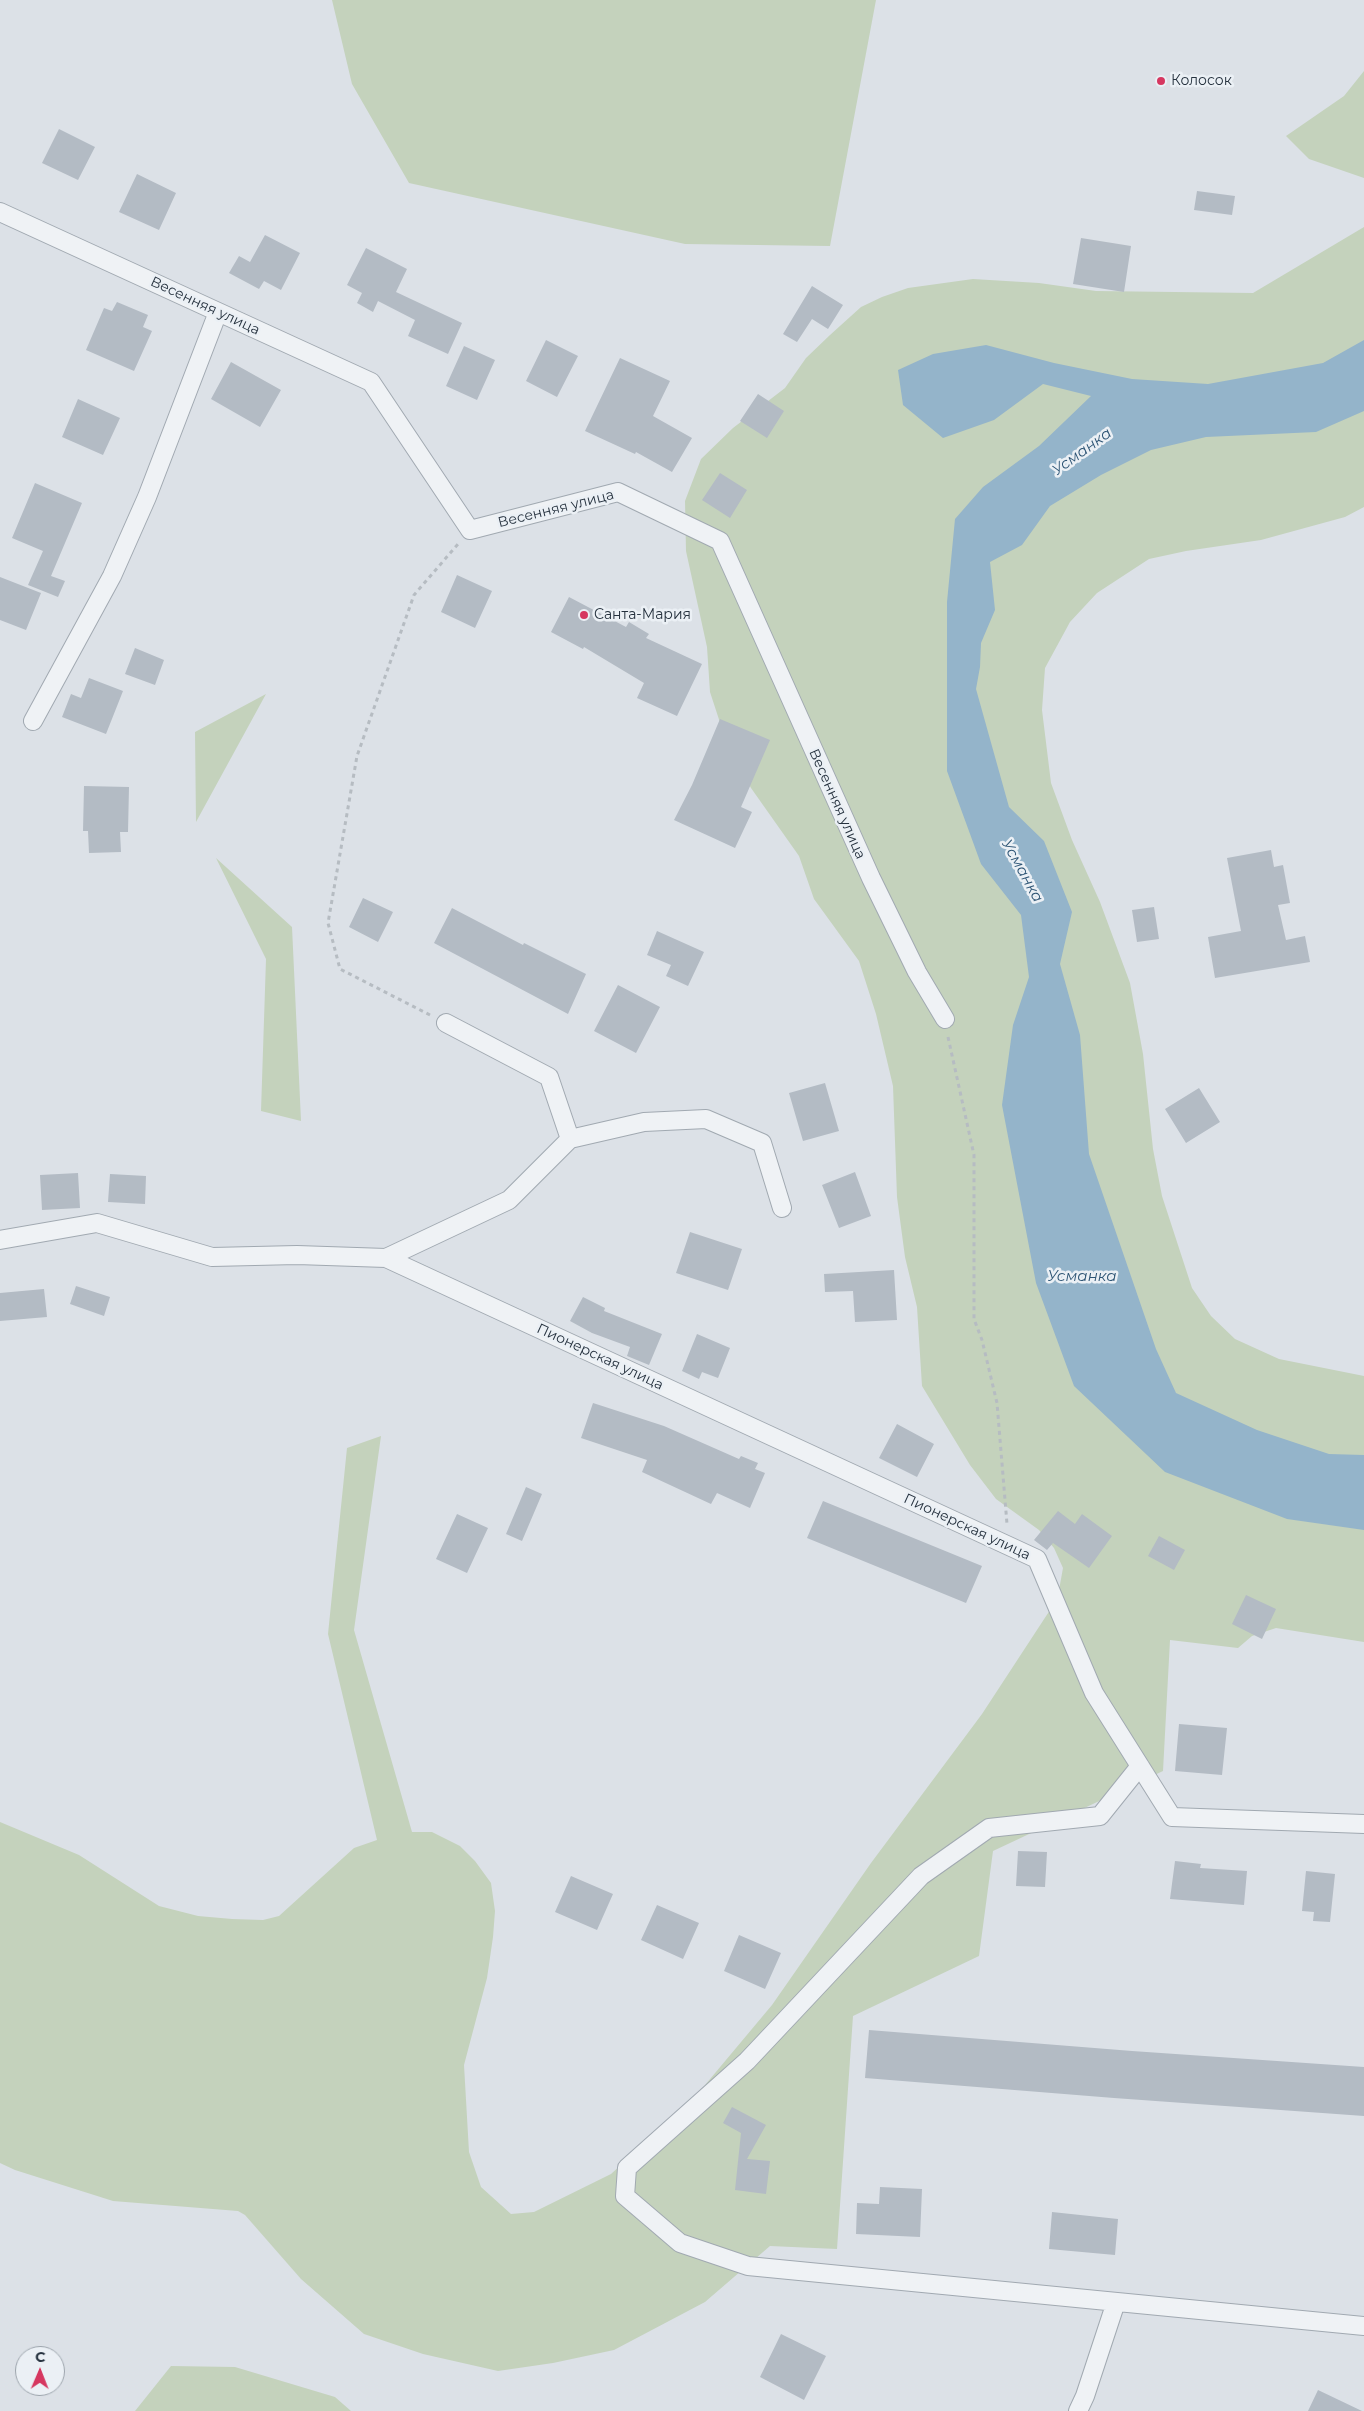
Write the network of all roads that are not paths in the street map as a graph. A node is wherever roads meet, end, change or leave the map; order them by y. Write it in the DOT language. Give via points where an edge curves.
graph roads {
  1 [pos="0,212"];
  2 [pos="218,312"];
  3 [pos="33,721"];
  4 [pos="944,1019"];
  5 [pos="446,1024"];
  6 [pos="570,1139"];
  7 [pos="782,1208"];
  8 [pos="0,1240"];
  9 [pos="386,1258"];
  10 [pos="1140,1766"];
  11 [pos="1364,1824"];
  12 [pos="1116,2302"];
  13 [pos="1364,2326"];
  14 [pos="1078,2411"];
  1 -- 2 [label="street, Весенняя улица"];
  2 -- 3 [label="street" via="147,497 112,576"];
  2 -- 4 [label="street, Весенняя улица" via="371,382 470,530 618,492 720,540 871,878"];
  5 -- 6 [label="street" via="549,1077"];
  6 -- 7 [label="street" via="644,1122 706,1119 762,1143"];
  6 -- 9 [label="street" via="509,1200"];
  8 -- 9 [label="street, Пионерская улица" via="97,1223 212,1257"];
  9 -- 10 [label="street, Пионерская улица" via="1037,1559 1094,1693"];
  10 -- 11 [label="street, Пионерская улица" via="1172,1817"];
  10 -- 12 [label="street" via="1100,1816 989,1828 921,1876 747,2061 627,2168 625,2196 680,2243 748,2266"];
  12 -- 13 [label="street"];
  12 -- 14 [label="street"];
}
